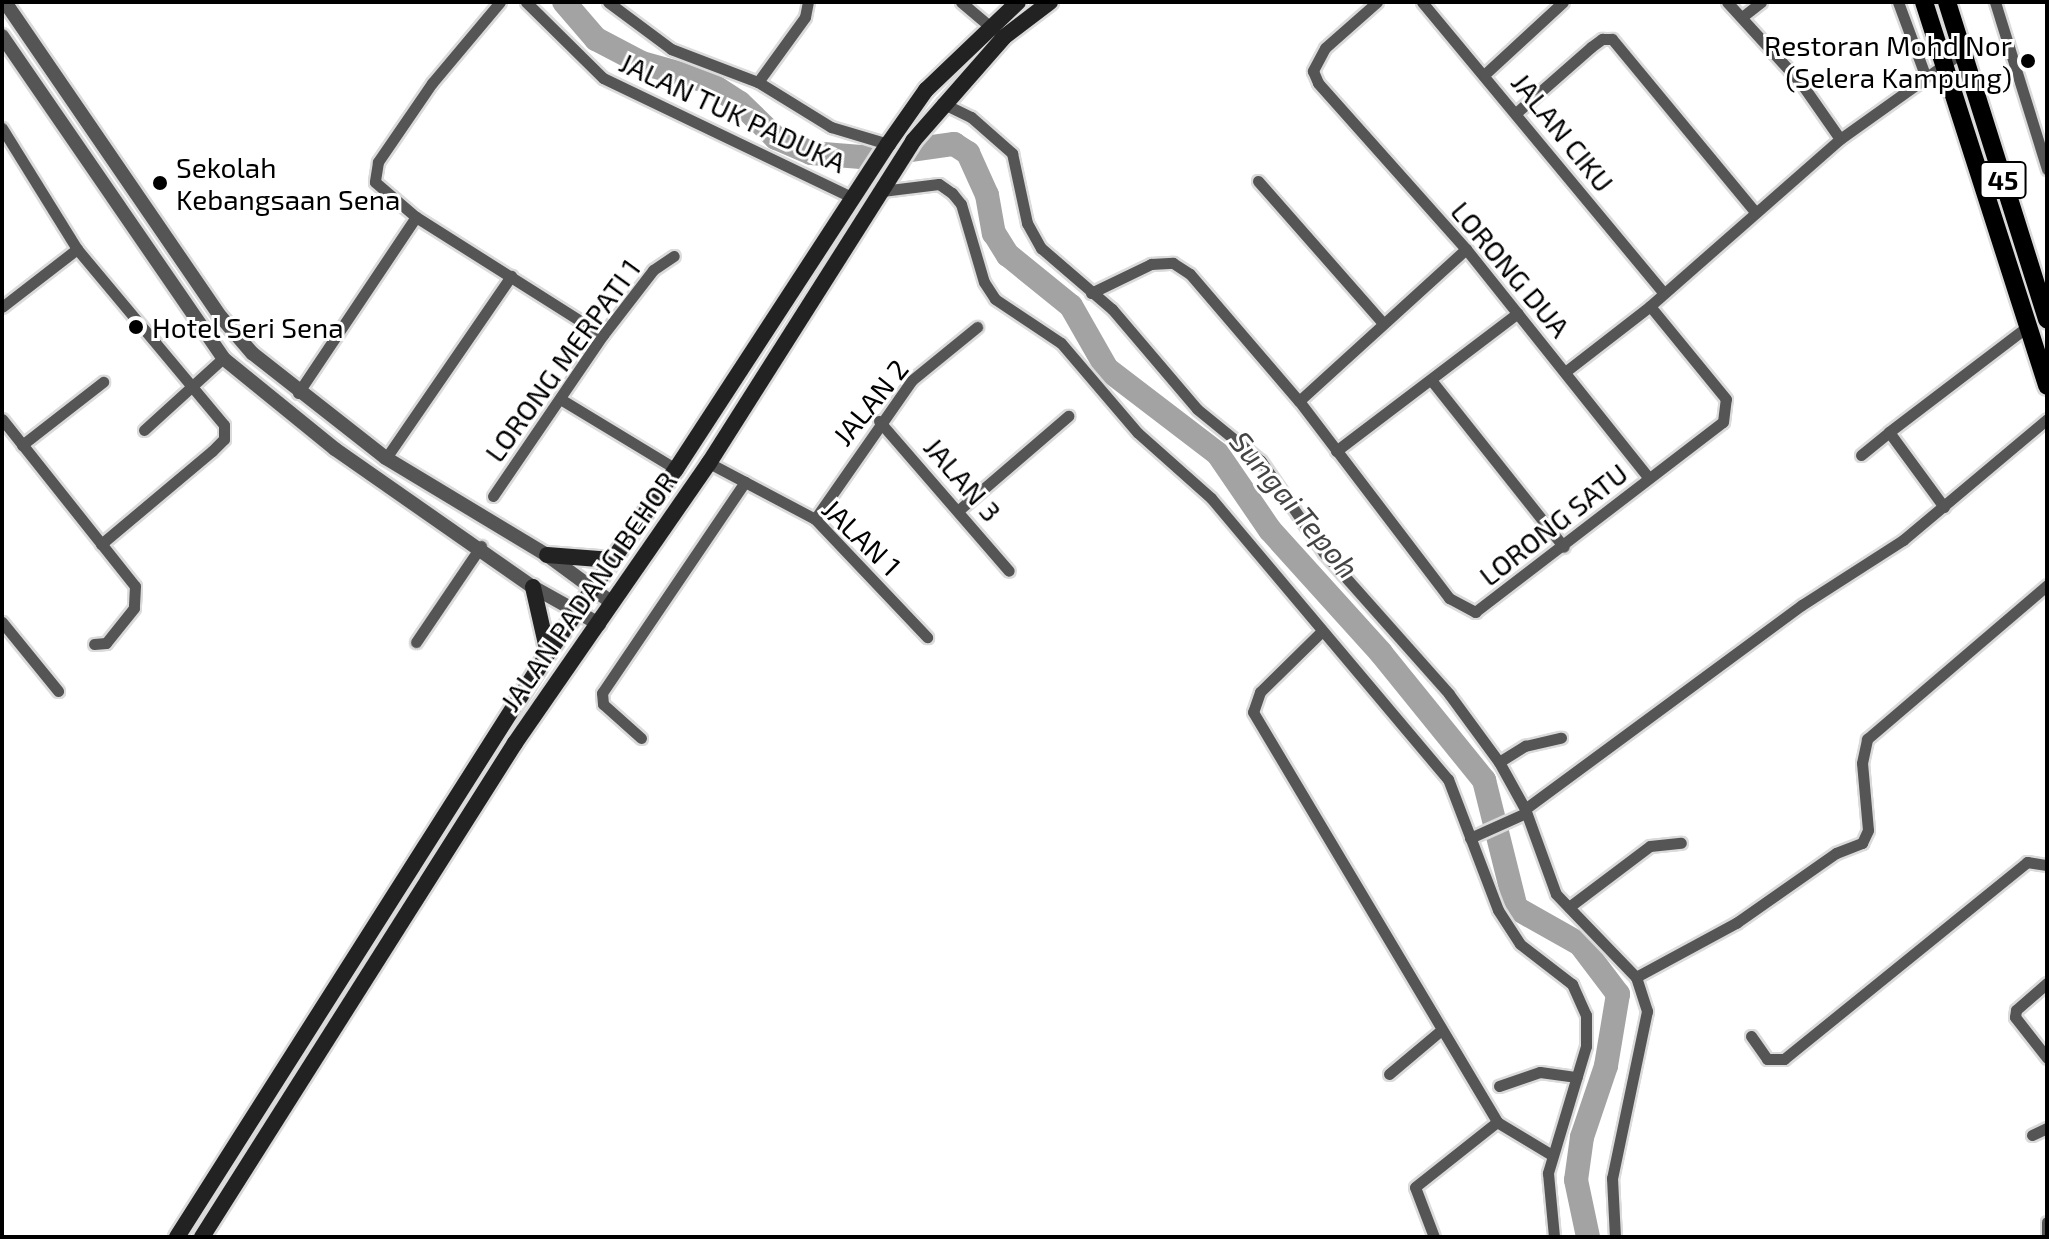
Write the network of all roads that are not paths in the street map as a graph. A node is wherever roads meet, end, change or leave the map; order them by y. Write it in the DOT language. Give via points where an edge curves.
graph roads {
  1 [pos="5,2"];
  2 [pos="500,2"];
  3 [pos="526,2"];
  4 [pos="608,2"];
  5 [pos="808,2"];
  6 [pos="961,2"];
  7 [pos="1018,2"];
  8 [pos="1050,2"];
  9 [pos="1377,2"];
  10 [pos="1422,2"];
  11 [pos="1563,2"];
  12 [pos="1727,2"];
  13 [pos="1761,2"];
  14 [pos="1898,2"];
  15 [pos="1924,2"];
  16 [pos="1947,2"];
  17 [pos="1995,2"];
  18 [pos="1742,17"];
  19 [pos="988,26"];
  20 [pos="2,36"];
  21 [pos="1004,37"];
  22 [pos="1962,52"];
  23 [pos="1944,63"];
  24 [pos="1485,74"];
  25 [pos="1925,75"];
  26 [pos="758,82"];
  27 [pos="942,103"];
  28 [pos="1516,113"];
  29 [pos="2,128"];
  30 [pos="1840,139"];
  31 [pos="888,144"];
  32 [pos="2047,169"];
  33 [pos="1258,181"];
  34 [pos="885,186"];
  35 [pos="856,194"];
  36 [pos="1755,212"];
  37 [pos="416,217"];
  38 [pos="77,249"];
  39 [pos="1466,249"];
  40 [pos="674,256"];
  41 [pos="511,276"];
  42 [pos="1091,293"];
  43 [pos="1664,293"];
  44 [pos="1650,306"];
  45 [pos="2,307"];
  46 [pos="2046,312"];
  47 [pos="1518,313"];
  48 [pos="2025,320"];
  49 [pos="1382,322"];
  50 [pos="977,327"];
  51 [pos="603,335"];
  52 [pos="223,358"];
  53 [pos="1565,372"];
  54 [pos="1431,380"];
  55 [pos="103,382"];
  56 [pos="2047,386"];
  57 [pos="191,391"];
  58 [pos="298,393"];
  59 [pos="562,400"];
  60 [pos="1299,401"];
  61 [pos="1068,416"];
  62 [pos="2,419"];
  63 [pos="2047,419"];
  64 [pos="879,421"];
  65 [pos="144,430"];
  66 [pos="1889,432"];
  67 [pos="22,445"];
  68 [pos="1336,451"];
  69 [pos="1861,455"];
  70 [pos="386,458"];
  71 [pos="709,463"];
  72 [pos="676,469"];
  73 [pos="1649,478"];
  74 [pos="745,482"];
  75 [pos="493,496"];
  76 [pos="1944,507"];
  77 [pos="960,509"];
  78 [pos="815,519"];
  79 [pos="101,544"];
  80 [pos="481,546"];
  81 [pos="1564,547"];
  82 [pos="547,555"];
  83 [pos="612,560"];
  84 [pos="1009,571"];
  85 [pos="2047,585"];
  86 [pos="533,587"];
  87 [pos="591,590"];
  88 [pos="612,603"];
  89 [pos="578,611"];
  90 [pos="2,622"];
  91 [pos="599,624"];
  92 [pos="1320,633"];
  93 [pos="927,637"];
  94 [pos="416,642"];
  95 [pos="94,644"];
  96 [pos="548,653"];
  97 [pos="58,691"];
  98 [pos="641,738"];
  99 [pos="1561,738"];
  100 [pos="1499,762"];
  101 [pos="1523,813"];
  102 [pos="1470,838"];
  103 [pos="1681,843"];
  104 [pos="2047,865"];
  105 [pos="1569,907"];
  106 [pos="1636,977"];
  107 [pos="2047,983"];
  108 [pos="1440,1031"];
  109 [pos="1751,1036"];
  110 [pos="2047,1058"];
  111 [pos="1389,1074"];
  112 [pos="1577,1077"];
  113 [pos="1499,1086"];
  114 [pos="1497,1122"];
  115 [pos="2047,1128"];
  116 [pos="2032,1135"];
  117 [pos="1552,1155"];
  118 [pos="2047,1222"];
  119 [pos="2047,1234"];
  120 [pos="177,1237"];
  121 [pos="202,1237"];
  122 [pos="1434,1237"];
  123 [pos="1554,1237"];
  124 [pos="1615,1237"];
  1 -- 58 [label="street" via="221,317"];
  2 -- 37 [label="street" via="432,83 374,172 375,182"];
  3 -- 35 [label="street, JALAN TUK PADUKA" via="603,78"];
  4 -- 26 [label="street" via="671,49"];
  5 -- 26 [label="street" via="805,17"];
  6 -- 19 [label="street"];
  7 -- 19 [label="main road, JALAN PADANG BEHOR"];
  8 -- 21 [label="main road, JALAN PADANG BEHOR"];
  9 -- 39 [label="street, LORONG DUA" via="1315,62 1318,83"];
  10 -- 24 [label="street, JALAN CIKU"];
  11 -- 24 [label="street"];
  12 -- 18 [label="street"];
  13 -- 18 [label="street"];
  14 -- 25 [label="street"];
  15 -- 23 [label="highway, 45"];
  16 -- 22 [label="highway, 45"];
  17 -- 32 [label="street"];
  18 -- 30 [label="street" via="1801,83"];
  19 -- 21 [label="street"];
  19 -- 31 [label="main road, JALAN PADANG BEHOR" via="926,90"];
  20 -- 52 [label="street"];
  21 -- 27 [label="main road, JALAN PADANG BEHOR"];
  22 -- 23 [label="street"];
  22 -- 46 [label="highway, 45"];
  23 -- 25 [label="street"];
  23 -- 48 [label="highway, 45"];
  24 -- 28 [label="street, JALAN CIKU"];
  25 -- 30 [label="street"];
  26 -- 31 [label="street" via="831,127"];
  27 -- 34 [label="main road, JALAN PADANG BEHOR"];
  27 -- 42 [label="street" via="971,117 1012,153 1027,223 1041,248"];
  28 -- 36 [label="street" via="1602,39 1612,39"];
  28 -- 43 [label="street, JALAN CIKU"];
  29 -- 38 [label="street"];
  30 -- 36 [label="street"];
  31 -- 35 [label="main road, JALAN PADANG BEHOR"];
  33 -- 49 [label="street"];
  34 -- 71 [label="main road, JALAN PADANG BEHOR"];
  34 -- 92 [label="street" via="939,184 952,193 961,204 984,282 995,299 1061,343 1138,433 1211,498"];
  35 -- 72 [label="main road, JALAN PADANG BEHOR"];
  36 -- 43 [label="street"];
  37 -- 41 [label="street"];
  37 -- 58 [label="street"];
  38 -- 45 [label="street"];
  38 -- 57 [label="street"];
  39 -- 47 [label="street, LORONG DUA"];
  39 -- 49 [label="street"];
  40 -- 51 [label="street, LORONG MERPATI 1" via="653,270"];
  41 -- 51 [label="street"];
  41 -- 70 [label="street"];
  42 -- 60 [label="street, LORONG SATU" via="1151,264 1173,263 1190,274"];
  42 -- 100 [label="street" via="1112,309 1197,409 1261,461 1324,553 1439,682"];
  43 -- 44 [label="street"];
  44 -- 53 [label="street"];
  44 -- 73 [label="street, LORONG SATU" via="1728,407 1723,422"];
  46 -- 48 [label="highway"];
  47 -- 53 [label="street, LORONG DUA"];
  47 -- 54 [label="street"];
  48 -- 56 [label="highway, 45"];
  48 -- 66 [label="street"];
  49 -- 60 [label="street"];
  50 -- 64 [label="street, JALAN 2" via="912,380"];
  51 -- 59 [label="street, LORONG MERPATI 1"];
  52 -- 57 [label="street"];
  52 -- 80 [label="street" via="335,449"];
  53 -- 73 [label="street, LORONG DUA"];
  54 -- 68 [label="street"];
  54 -- 81 [label="street"];
  55 -- 67 [label="street"];
  57 -- 65 [label="street"];
  57 -- 79 [label="street" via="224,425 224,439"];
  58 -- 70 [label="street"];
  59 -- 72 [label="street"];
  59 -- 75 [label="street, LORONG MERPATI 1"];
  60 -- 68 [label="street, LORONG SATU"];
  61 -- 77 [label="street"];
  62 -- 67 [label="street"];
  63 -- 76 [label="street"];
  64 -- 77 [label="street, JALAN 3"];
  64 -- 78 [label="street, JALAN 2"];
  66 -- 69 [label="street"];
  66 -- 76 [label="street"];
  67 -- 79 [label="street"];
  68 -- 81 [label="street, LORONG SATU" via="1449,598 1466,611 1484,608"];
  70 -- 82 [label="street"];
  71 -- 74 [label="street, JALAN 1"];
  71 -- 88 [label="main road, JALAN PADANG BEHOR"];
  72 -- 83 [label="main road, JALAN PADANG BEHOR"];
  73 -- 81 [label="street, LORONG SATU"];
  74 -- 78 [label="street, JALAN 1"];
  74 -- 98 [label="street" via="602,693 603,704"];
  76 -- 101 [label="street"];
  77 -- 84 [label="street, JALAN 3"];
  78 -- 93 [label="street, JALAN 1"];
  79 -- 95 [label="street" via="138,597 106,643"];
  80 -- 86 [label="street"];
  80 -- 94 [label="street"];
  82 -- 83 [label="main road"];
  82 -- 87 [label="street"];
  83 -- 87 [label="main road, JALAN PADANG BEHOR"];
  85 -- 106 [label="street" via="1867,739 1862,763 1868,830 1862,843 1836,853 1736,923"];
  86 -- 89 [label="street"];
  86 -- 96 [label="main road"];
  87 -- 88 [label="street"];
  87 -- 89 [label="main road, JALAN PADANG BEHOR"];
  88 -- 91 [label="main road, JALAN PADANG BEHOR"];
  89 -- 91 [label="street"];
  89 -- 96 [label="main road, JALAN PADANG BEHOR"];
  90 -- 97 [label="street"];
  91 -- 121 [label="main road, JALAN PADANG BEHOR" via="515,743"];
  92 -- 102 [label="street" via="1448,779"];
  92 -- 108 [label="street" via="1260,692 1253,712"];
  96 -- 120 [label="main road, JALAN PADANG BEHOR"];
  99 -- 100 [label="street" via="1525,746"];
  100 -- 101 [label="street"];
  101 -- 102 [label="street"];
  101 -- 105 [label="street" via="1547,880"];
  102 -- 112 [label="street" via="1512,932 1572,984 1582,1001 1588,1031"];
  103 -- 105 [label="street" via="1650,846"];
  104 -- 109 [label="street" via="2027,862 1784,1059 1767,1059"];
  105 -- 106 [label="street"];
  106 -- 124 [label="street" via="1647,1011 1612,1178"];
  107 -- 110 [label="street" via="2016,1010 2015,1017"];
  108 -- 111 [label="street"];
  108 -- 114 [label="street"];
  112 -- 113 [label="street" via="1540,1072"];
  112 -- 117 [label="street"];
  114 -- 117 [label="street"];
  114 -- 122 [label="street" via="1415,1187"];
  115 -- 116 [label="street"];
  117 -- 123 [label="street" via="1547,1194"];
  118 -- 119 [label="street"];
}
